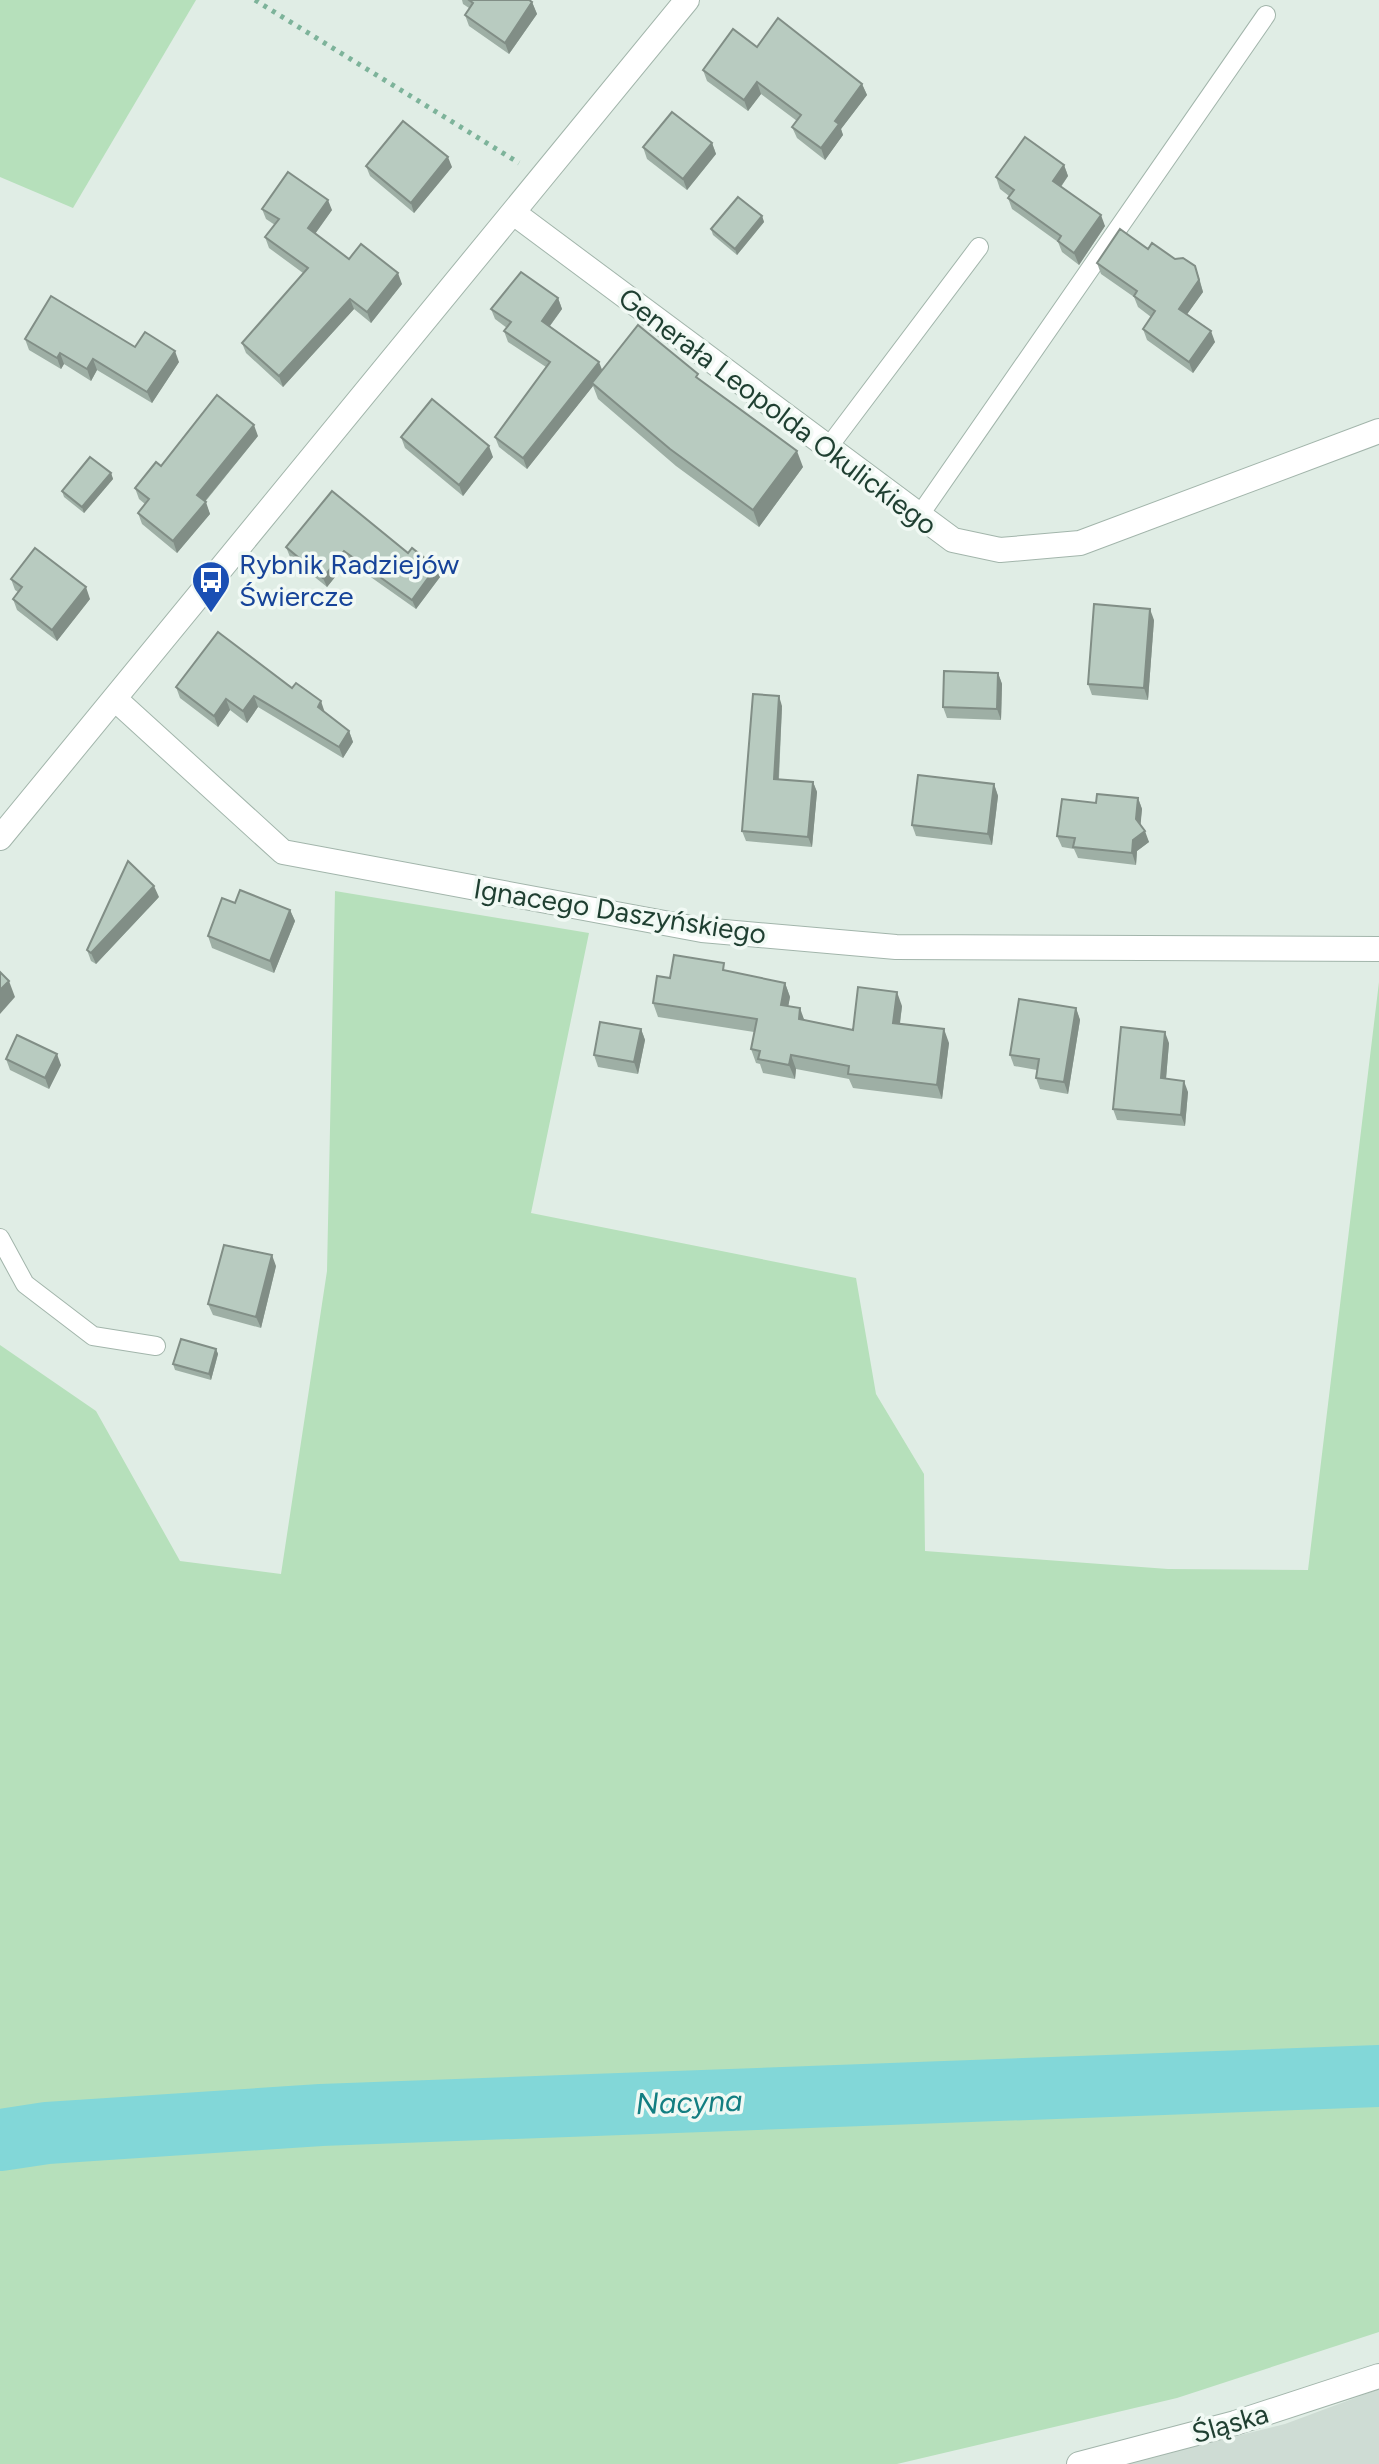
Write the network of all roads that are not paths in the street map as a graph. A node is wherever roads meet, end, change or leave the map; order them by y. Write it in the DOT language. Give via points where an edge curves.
graph roads {
  1 [pos="687,0"];
  2 [pos="1266,15"];
  3 [pos="515,214"];
  4 [pos="979,247"];
  5 [pos="1379,431"];
  6 [pos="827,449"];
  7 [pos="919,516"];
  8 [pos="115,699"];
  9 [pos="0,838"];
  10 [pos="1379,949"];
  11 [pos="0,1238"];
  12 [pos="156,1346"];
  13 [pos="1379,2376"];
  14 [pos="1079,2464"];
  1 -- 3 [label="street"];
  2 -- 7 [label="lane"];
  3 -- 6 [label="street, Generała Leopolda Okulickiego"];
  3 -- 8 [label="street"];
  4 -- 6 [label="lane"];
  5 -- 7 [label="street, Generała Leopolda Okulickiego" via="1080,543 1000,550 953,540"];
  6 -- 7 [label="street, Generała Leopolda Okulickiego"];
  8 -- 9 [label="street"];
  8 -- 10 [label="street, Ignacego Daszyńskiego" via="283,852 702,930 896,947"];
  11 -- 12 [label="lane" via="25,1284 93,1336"];
  13 -- 14 [label="street, Śląska" via="1235,2423"];
}
